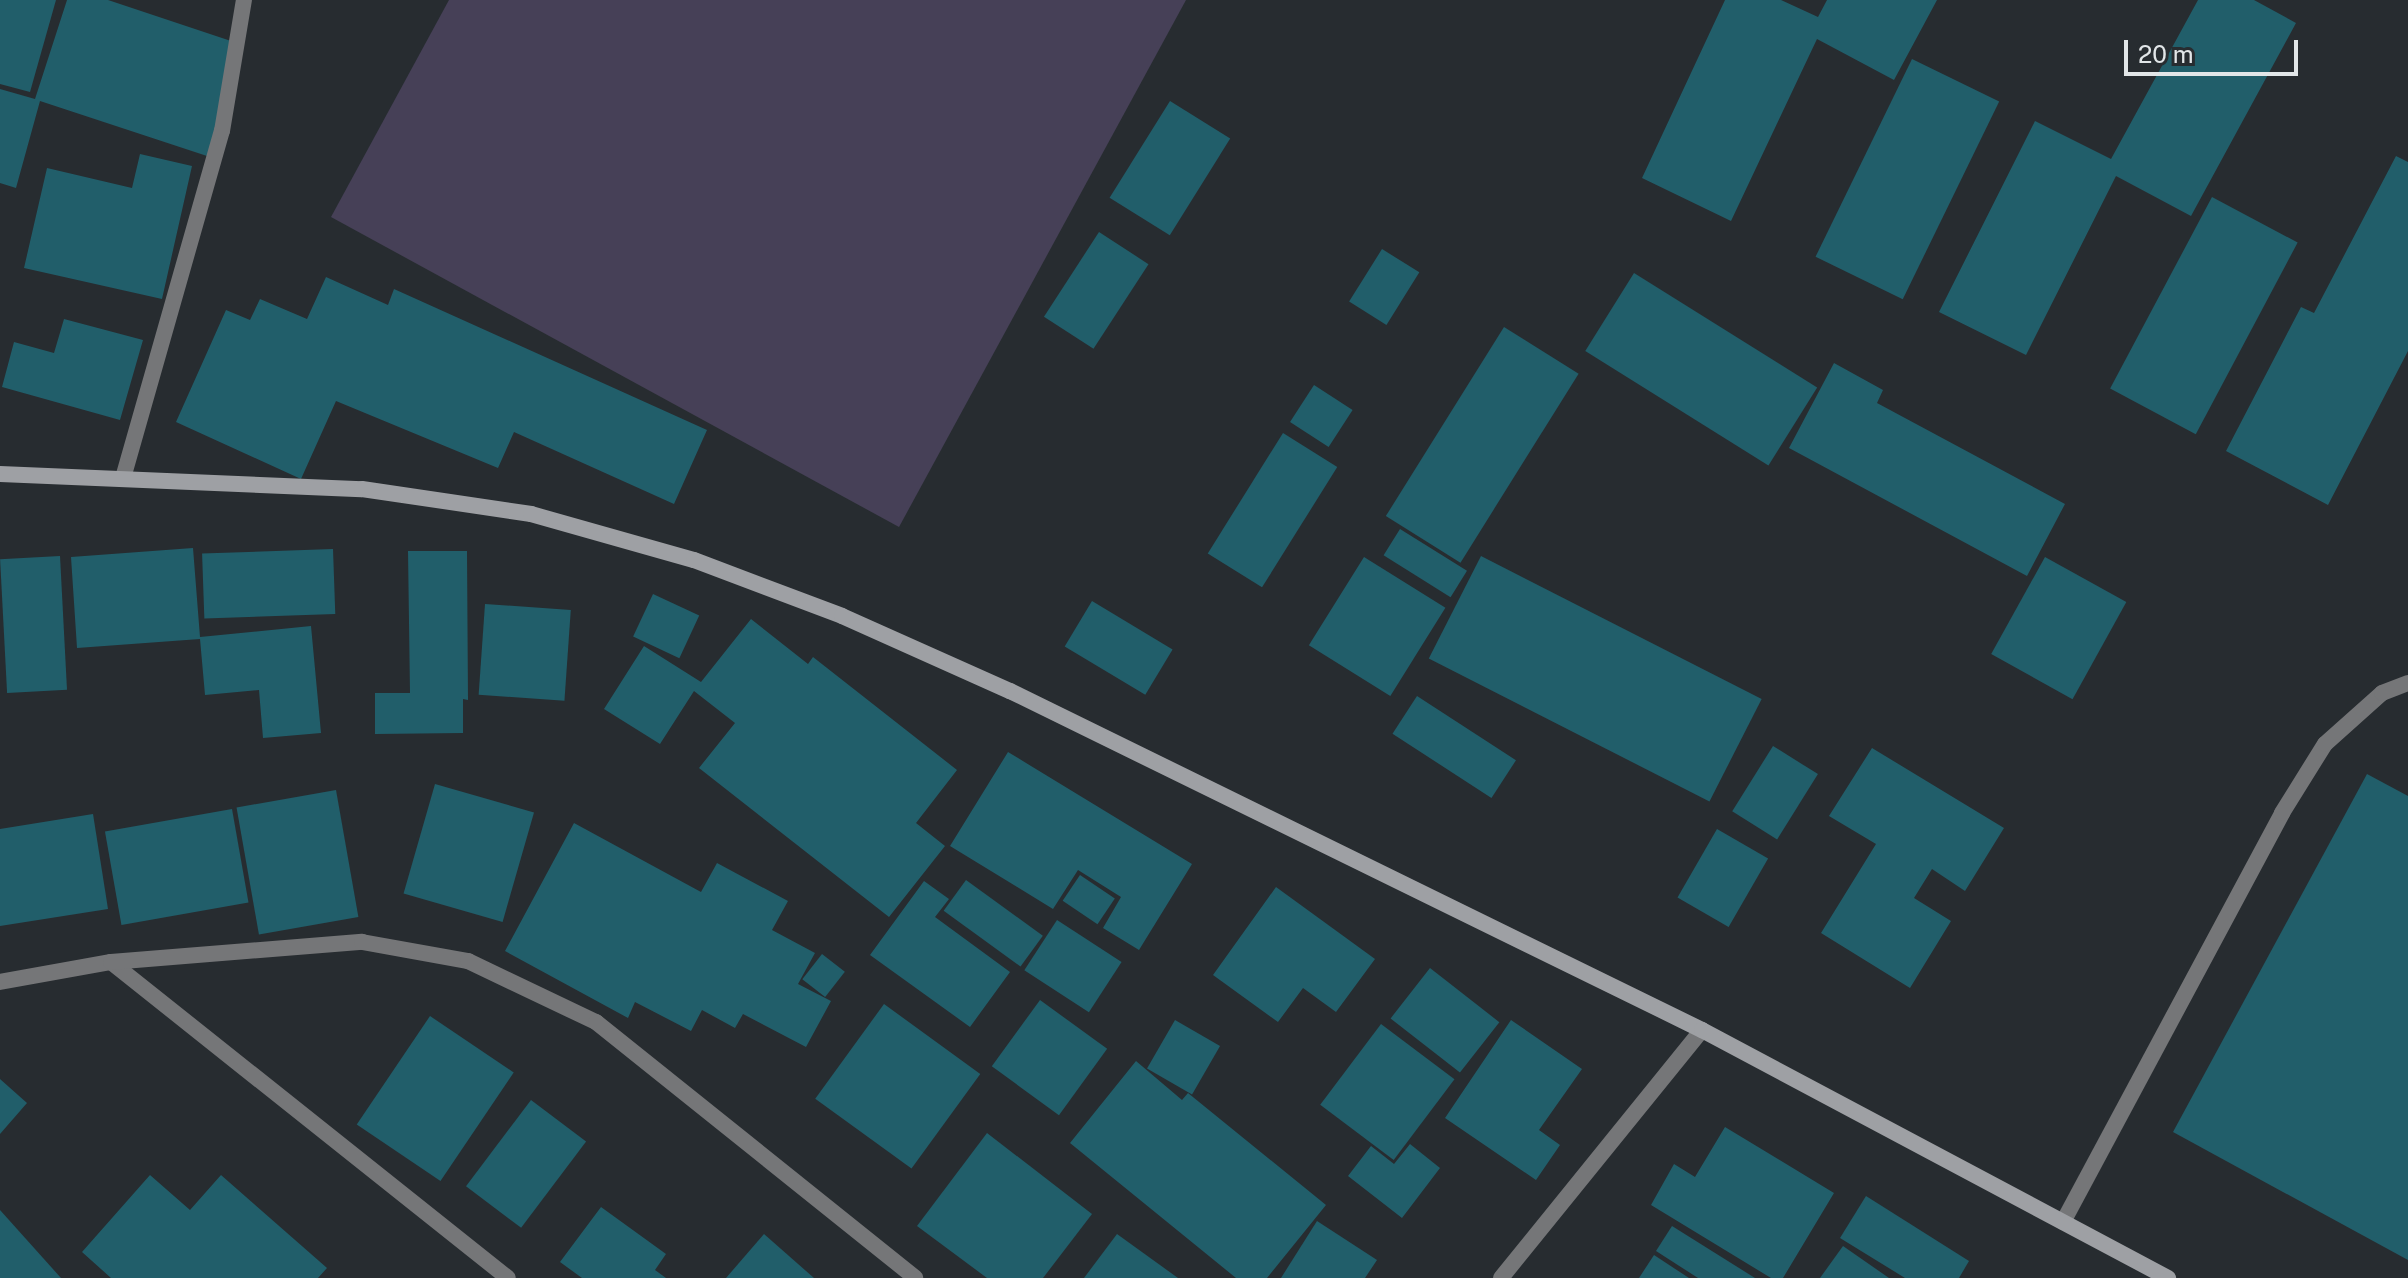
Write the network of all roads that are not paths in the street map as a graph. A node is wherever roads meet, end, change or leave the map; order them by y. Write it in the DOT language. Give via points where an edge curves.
graph roads {
  1 [pos="244,0"];
  2 [pos="0,474"];
  3 [pos="123,478"];
  4 [pos="2408,683"];
  5 [pos="111,962"];
  6 [pos="0,982"];
  7 [pos="1702,1030"];
  8 [pos="2063,1222"];
  9 [pos="508,1278"];
  10 [pos="915,1278"];
  11 [pos="1501,1278"];
  12 [pos="2168,1278"];
  1 -- 3 [label="street" via="222,131"];
  2 -- 3 [label="main road"];
  3 -- 7 [label="main road" via="392,494 531,514 694,560 842,616 1010,691"];
  4 -- 8 [label="street" via="2382,693 2318,755"];
  5 -- 6 [label="street"];
  5 -- 9 [label="street"];
  5 -- 10 [label="street" via="362,942 468,961 596,1022"];
  7 -- 8 [label="main road"];
  7 -- 11 [label="street"];
  8 -- 12 [label="main road"];
}
